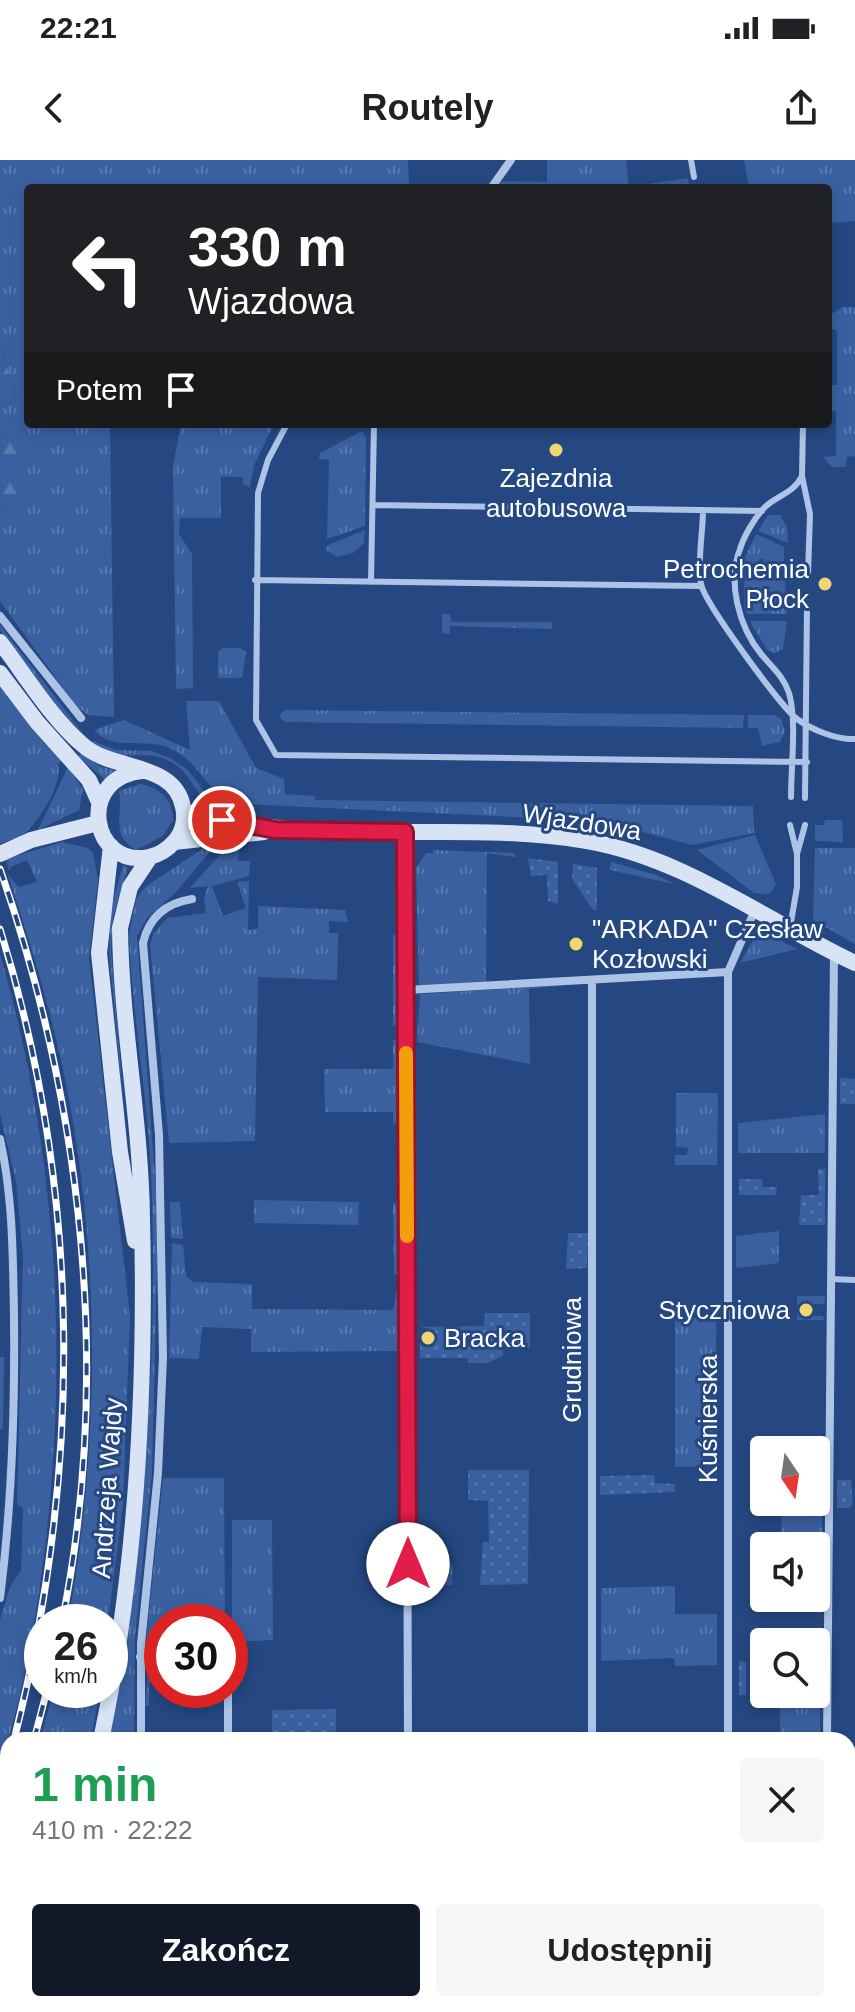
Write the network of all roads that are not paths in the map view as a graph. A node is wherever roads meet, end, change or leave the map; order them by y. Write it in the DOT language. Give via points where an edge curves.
graph roads {
  1 [pos="511,160"];
  2 [pos="691,160"];
  3 [pos="694,177"];
  4 [pos="494,184"];
  5 [pos="285,428"];
  6 [pos="374,428"];
  7 [pos="803,428"];
  8 [pos="802,476"];
  9 [pos="373,505"];
  10 [pos="703,510"];
  11 [pos="762,511"];
  12 [pos="808,574"];
  13 [pos="255,580"];
  14 [pos="371,582"];
  15 [pos="701,586"];
  16 [pos="807,607"];
  17 [pos="0,616"];
  18 [pos="0,642"];
  19 [pos="0,673"];
  20 [pos="791,714"];
  21 [pos="81,718"];
  22 [pos="807,726"];
  23 [pos="855,739"];
  24 [pos="791,762"];
  25 [pos="807,762"];
  26 [pos="143,771"];
  27 [pos="791,797"];
  28 [pos="805,798"];
  29 [pos="99,802"];
  30 [pos="184,810"];
  31 [pos="98,823"];
  32 [pos="790,825"];
  33 [pos="805,825"];
  34 [pos="276,830"];
  35 [pos="405,832"];
  36 [pos="174,842"];
  37 [pos="111,846"];
  38 [pos="0,854"];
  39 [pos="797,854"];
  40 [pos="150,857"];
  41 [pos="192,899"];
  42 [pos="754,912"];
  43 [pos="789,931"];
  44 [pos="834,954"];
  45 [pos="855,963"];
  46 [pos="728,972"];
  47 [pos="592,981"];
  48 [pos="406,990"];
  49 [pos="0,1139"];
  50 [pos="831,1279"];
  51 [pos="855,1280"];
  52 [pos="142,1285"];
  53 [pos="0,1493"];
  54 [pos="11,1494"];
  55 [pos="0,1598"];
  56 [pos="144,1656"];
  57 [pos="140,1657"];
  58 [pos="228,1708"];
  59 [pos="102,1732"];
  60 [pos="141,1732"];
  61 [pos="228,1732"];
  62 [pos="408,1732"];
  63 [pos="592,1732"];
  64 [pos="728,1732"];
  65 [pos="827,1732"];
  1 -- 4 [label="street"];
  2 -- 3 [label="lane"];
  5 -- 13 [label="lane" via="260,481"];
  6 -- 9 [label="lane"];
  7 -- 8 [label="lane"];
  8 -- 11 [label="lane"];
  8 -- 12 [label="lane" via="809,506"];
  9 -- 10 [label="lane"];
  9 -- 14 [label="lane"];
  10 -- 11 [label="lane"];
  10 -- 15 [label="lane"];
  11 -- 20 [label="lane" via="738,554 737,603 751,640 789,691"];
  13 -- 14 [label="lane"];
  13 -- 24 [label="lane" via="256,720 276,755"];
  14 -- 15 [label="lane"];
  15 -- 20 [label="lane"];
  16 -- 22 [label="lane"];
  17 -- 21 [label="street"];
  18 -- 26 [label="main road" via="82,744 98,756"];
  19 -- 29 [label="main road" via="89,780"];
  20 -- 22 [label="lane"];
  20 -- 24 [label="lane"];
  22 -- 23 [label="lane"];
  22 -- 25 [label="lane"];
  24 -- 25 [label="lane"];
  24 -- 27 [label="lane"];
  25 -- 28 [label="lane"];
  26 -- 29 [label="main road" via="114,781"];
  26 -- 30 [label="main road" via="171,783"];
  29 -- 31 [label="main road"];
  30 -- 34 [label="main road, Wjazdowa" via="197,817"];
  30 -- 36 [label="main road"];
  31 -- 37 [label="main road"];
  31 -- 38 [label="main road" via="40,837"];
  32 -- 39 [label="lane"];
  33 -- 39 [label="lane"];
  34 -- 35 [label="main road, Wjazdowa"];
  34 -- 36 [label="main road, Wjazdowa"];
  35 -- 42 [label="main road, Wjazdowa" via="546,836 604,844 669,864"];
  35 -- 48 [label="street"];
  36 -- 40 [label="main road, Andrzeja Wajdy"];
  37 -- 40 [label="main road" via="133,857"];
  37 -- 52 [label="main road, Andrzeja Wajdy" via="99,953 120,1152"];
  39 -- 43 [label="lane"];
  40 -- 52 [label="main road, Andrzeja Wajdy" via="130,887 120,928 138,1137"];
  41 -- 57 [label="street" via="159,912 143,943 159,1135 163,1357"];
  42 -- 43 [label="main road, Wjazdowa"];
  42 -- 46 [label="street, Kuśnierska"];
  43 -- 44 [label="main road, Wjazdowa"];
  44 -- 45 [label="main road, Wjazdowa"];
  44 -- 50 [label="street"];
  46 -- 47 [label="street"];
  46 -- 64 [label="street, Kuśnierska"];
  47 -- 48 [label="street"];
  47 -- 63 [label="street, Grudniowa"];
  48 -- 62 [label="street"];
  49 -- 54 [label="street" via="13,1281"];
  50 -- 51 [label="lane"];
  50 -- 65 [label="street"];
  52 -- 59 [label="main road, Andrzeja Wajdy" via="128,1542"];
  53 -- 54 [label="street"];
  54 -- 55 [label="street"];
  56 -- 57 [label="street"];
  57 -- 60 [label="street"];
  58 -- 61 [label="street"];
}
